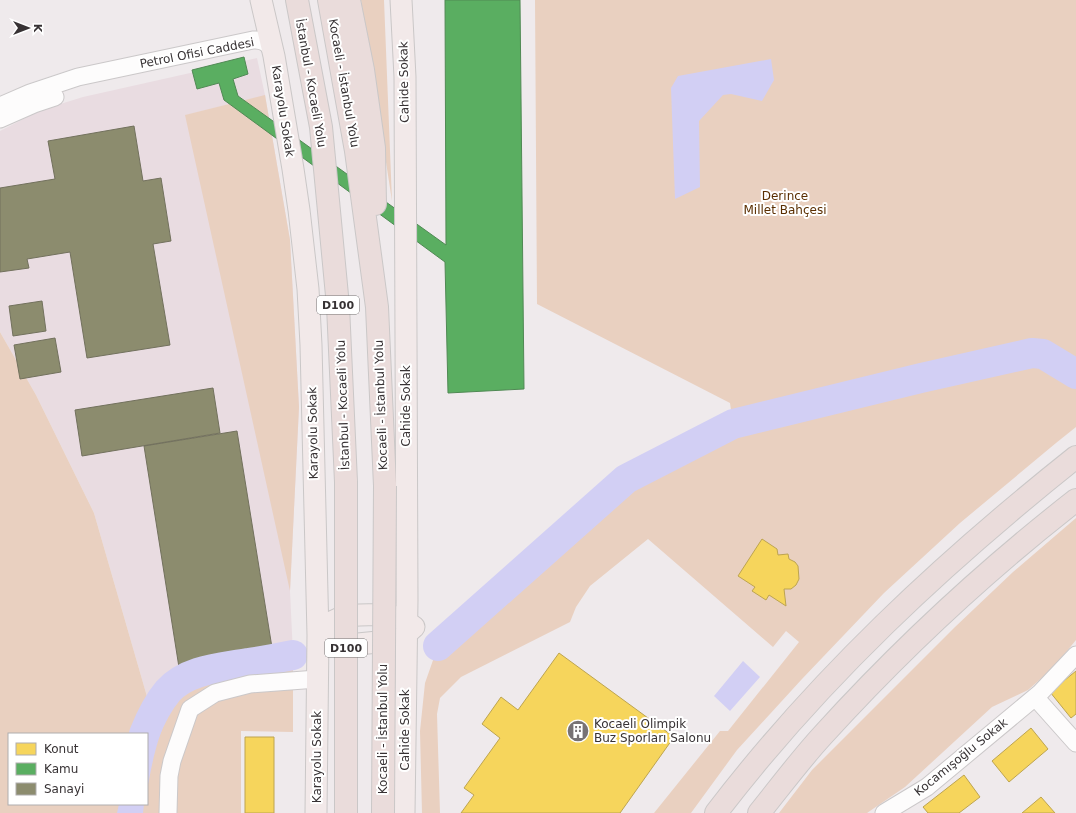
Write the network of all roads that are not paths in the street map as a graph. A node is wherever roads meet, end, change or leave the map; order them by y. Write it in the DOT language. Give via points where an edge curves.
graph roads {
  1 [pos="297,0"];
  2 [pos="329,0"];
  3 [pos="349,0"];
  4 [pos="401,0"];
  5 [pos="413,0"];
  6 [pos="261,1"];
  7 [pos="253,40"];
  8 [pos="274,56"];
  9 [pos="0,106"];
  10 [pos="0,119"];
  11 [pos="378,307"];
  12 [pos="1076,457"];
  13 [pos="1076,500"];
  14 [pos="317,609"];
  15 [pos="338,619"];
  16 [pos="405,628"];
  17 [pos="318,635"];
  18 [pos="338,646"];
  19 [pos="1076,655"];
  20 [pos="317,656"];
  21 [pos="317,679"];
  22 [pos="1035,697"];
  23 [pos="1076,743"];
  24 [pos="168,813"];
  25 [pos="316,813"];
  26 [pos="346,813"];
  27 [pos="383,813"];
  28 [pos="404,813"];
  29 [pos="414,813"];
  30 [pos="716,813"];
  31 [pos="759,813"];
  32 [pos="884,813"];
  1 -- 26 [label="highway, İstanbul - Kocaeli Yolu / D100, bridge" via="321,128 338,306 346,482"];
  2 -- 11 [label="highway, Kocaeli - İstanbul Yolu / D100" via="356,151"];
  3 -- 11 [label="highway" via="363,70 374,148"];
  4 -- 16 [label="main road, Cahide Sokak" via="405,85"];
  5 -- 16 [label="main road, Cahide Sokak" via="415,77"];
  6 -- 7 [label="street" via="260,26"];
  6 -- 8 [label="main road, Karayolu Sokak"];
  7 -- 8 [label="street, Petrol Ofisi Caddesi" via="268,44"];
  7 -- 9 [label="street, Petrol Ofisi Caddesi" via="78,77"];
  8 -- 10 [label="street, Petrol Ofisi Caddesi" via="266,51 255,50 81,89 34,104"];
  8 -- 14 [label="main road, Karayolu Sokak" via="300,210 308,289"];
  11 -- 27 [label="highway, Kocaeli - İstanbul Yolu / D100, bridge" via="385,486"];
  12 -- 30 [label="highway" via="982,533 891,618 783,731"];
  13 -- 31 [label="highway" via="924,631 822,736"];
  14 -- 15 [label="main road" via="329,617"];
  14 -- 17 [label="main road, Karayolu Sokak"];
  15 -- 16 [label="main road" via="359,615 388,615"];
  15 -- 17 [label="main road"];
  16 -- 18 [label="main road"];
  16 -- 28 [label="main road, Cahide Sokak"];
  16 -- 29 [label="main road, Cahide Sokak"];
  17 -- 18 [label="main road"];
  17 -- 20 [label="main road, Karayolu Sokak"];
  18 -- 20 [label="main road"];
  19 -- 22 [label="street, Kocamışoğlu Sokak"];
  20 -- 21 [label="main road, Karayolu Sokak"];
  21 -- 24 [label="street" via="250,684 215,692 190,709 172,761"];
  21 -- 25 [label="main road, Karayolu Sokak"];
  22 -- 23 [label="street"];
  22 -- 32 [label="street, Kocamışoğlu Sokak" via="927,787"];
}
